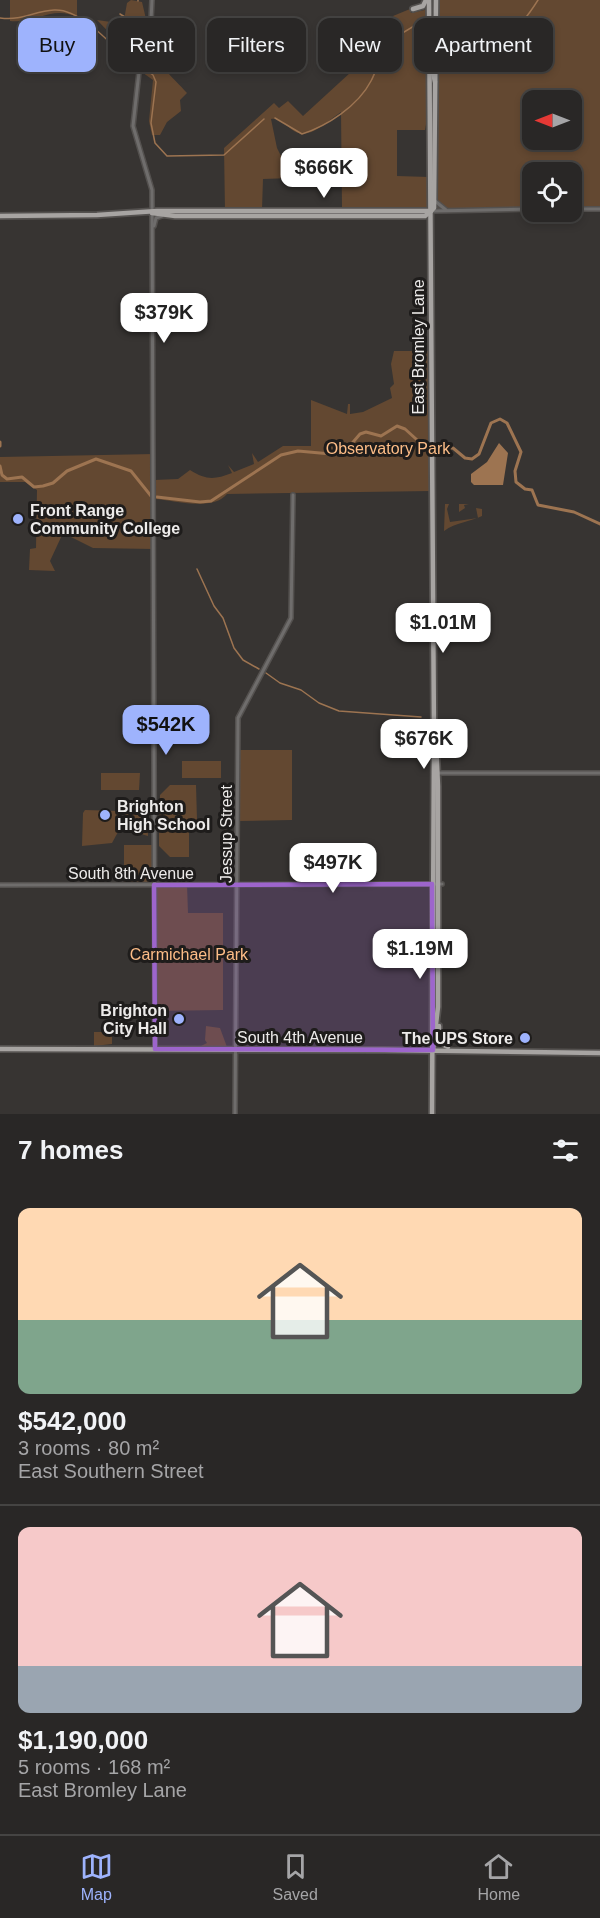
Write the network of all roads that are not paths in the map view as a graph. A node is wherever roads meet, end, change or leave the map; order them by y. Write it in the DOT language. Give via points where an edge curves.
graph roads {
  1 [pos="152,0"];
  2 [pos="427,0"];
  3 [pos="436,0"];
  4 [pos="413,9"];
  5 [pos="428,18"];
  6 [pos="429,72"];
  7 [pos="432,72"];
  8 [pos="436,82"];
  9 [pos="434,199"];
  10 [pos="522,209"];
  11 [pos="600,209"];
  12 [pos="582,210"];
  13 [pos="431,211"];
  14 [pos="447,211"];
  15 [pos="152,213"];
  16 [pos="163,215"];
  17 [pos="0,216"];
  18 [pos="153,230"];
  19 [pos="293,495"];
  20 [pos="434,735"];
  21 [pos="433,749"];
  22 [pos="438,773"];
  23 [pos="600,773"];
  24 [pos="432,780"];
  25 [pos="237,884"];
  26 [pos="437,884"];
  27 [pos="0,885"];
  28 [pos="154,885"];
  29 [pos="432,953"];
  30 [pos="438,967"];
  31 [pos="432,973"];
  32 [pos="431,983"];
  33 [pos="438,998"];
  34 [pos="438,1015"];
  35 [pos="0,1049"];
  36 [pos="155,1049"];
  37 [pos="236,1049"];
  38 [pos="433,1050"];
  39 [pos="456,1050"];
  40 [pos="600,1053"];
  41 [pos="236,1114"];
  42 [pos="432,1114"];
  1 -- 15 [label="street" via="150,41 139,72 134,126 151,182"];
  2 -- 4 [label="main road"];
  2 -- 5 [label="main road, East Bromley Lane"];
  3 -- 8 [label="main road, East Bromley Lane"];
  6 -- 13 [label="main road, East Bromley Lane"];
  7 -- 8 [label="main road"];
  8 -- 9 [label="main road, East Bromley Lane"];
  9 -- 13 [label="main road, East Bromley Lane"];
  9 -- 14 [label="street"];
  10 -- 14 [label="street"];
  11 -- 12 [label="street"];
  13 -- 14 [label="street"];
  13 -- 15 [label="main road"];
  13 -- 16 [label="main road" via="425,216"];
  13 -- 20 [label="main road, East Bromley Lane"];
  15 -- 16 [label="main road"];
  15 -- 17 [label="main road"];
  15 -- 18 [label="street"];
  16 -- 18 [label="street" via="155,219"];
  18 -- 28 [label="street"];
  19 -- 25 [label="street, Jessup Street" via="291,618 238,718"];
  20 -- 21 [label="main road, East Bromley Lane"];
  20 -- 22 [label="main road, East Bromley Lane"];
  21 -- 22 [label="main road"];
  21 -- 24 [label="main road, East Bromley Lane"];
  22 -- 23 [label="street"];
  22 -- 24 [label="main road"];
  22 -- 26 [label="main road, East Bromley Lane"];
  24 -- 26 [label="main road, East Bromley Lane"];
  25 -- 26 [label="street, South 8th Avenue"];
  25 -- 28 [label="street, South 8th Avenue"];
  25 -- 37 [label="street, Jessup Street"];
  26 -- 29 [label="main road, East Bromley Lane"];
  26 -- 30 [label="main road, East Bromley Lane"];
  27 -- 28 [label="street, South 8th Avenue"];
  28 -- 36 [label="street"];
  29 -- 30 [label="main road"];
  29 -- 31 [label="main road, East Bromley Lane"];
  30 -- 31 [label="main road"];
  30 -- 33 [label="main road, East Bromley Lane"];
  31 -- 32 [label="main road, East Bromley Lane"];
  32 -- 33 [label="main road"];
  32 -- 38 [label="main road, East Bromley Lane"];
  33 -- 34 [label="main road, East Bromley Lane"];
  34 -- 38 [label="main road, East Bromley Lane"];
  34 -- 39 [label="main road" via="439,1043"];
  35 -- 36 [label="main road, South 4th Avenue"];
  36 -- 37 [label="main road, South 4th Avenue"];
  37 -- 38 [label="main road, South 4th Avenue"];
  37 -- 41 [label="street, Jessup Street"];
  38 -- 39 [label="main road, South 4th Avenue"];
  38 -- 42 [label="main road, East Bromley Lane"];
  39 -- 40 [label="main road, South 4th Avenue"];
}
